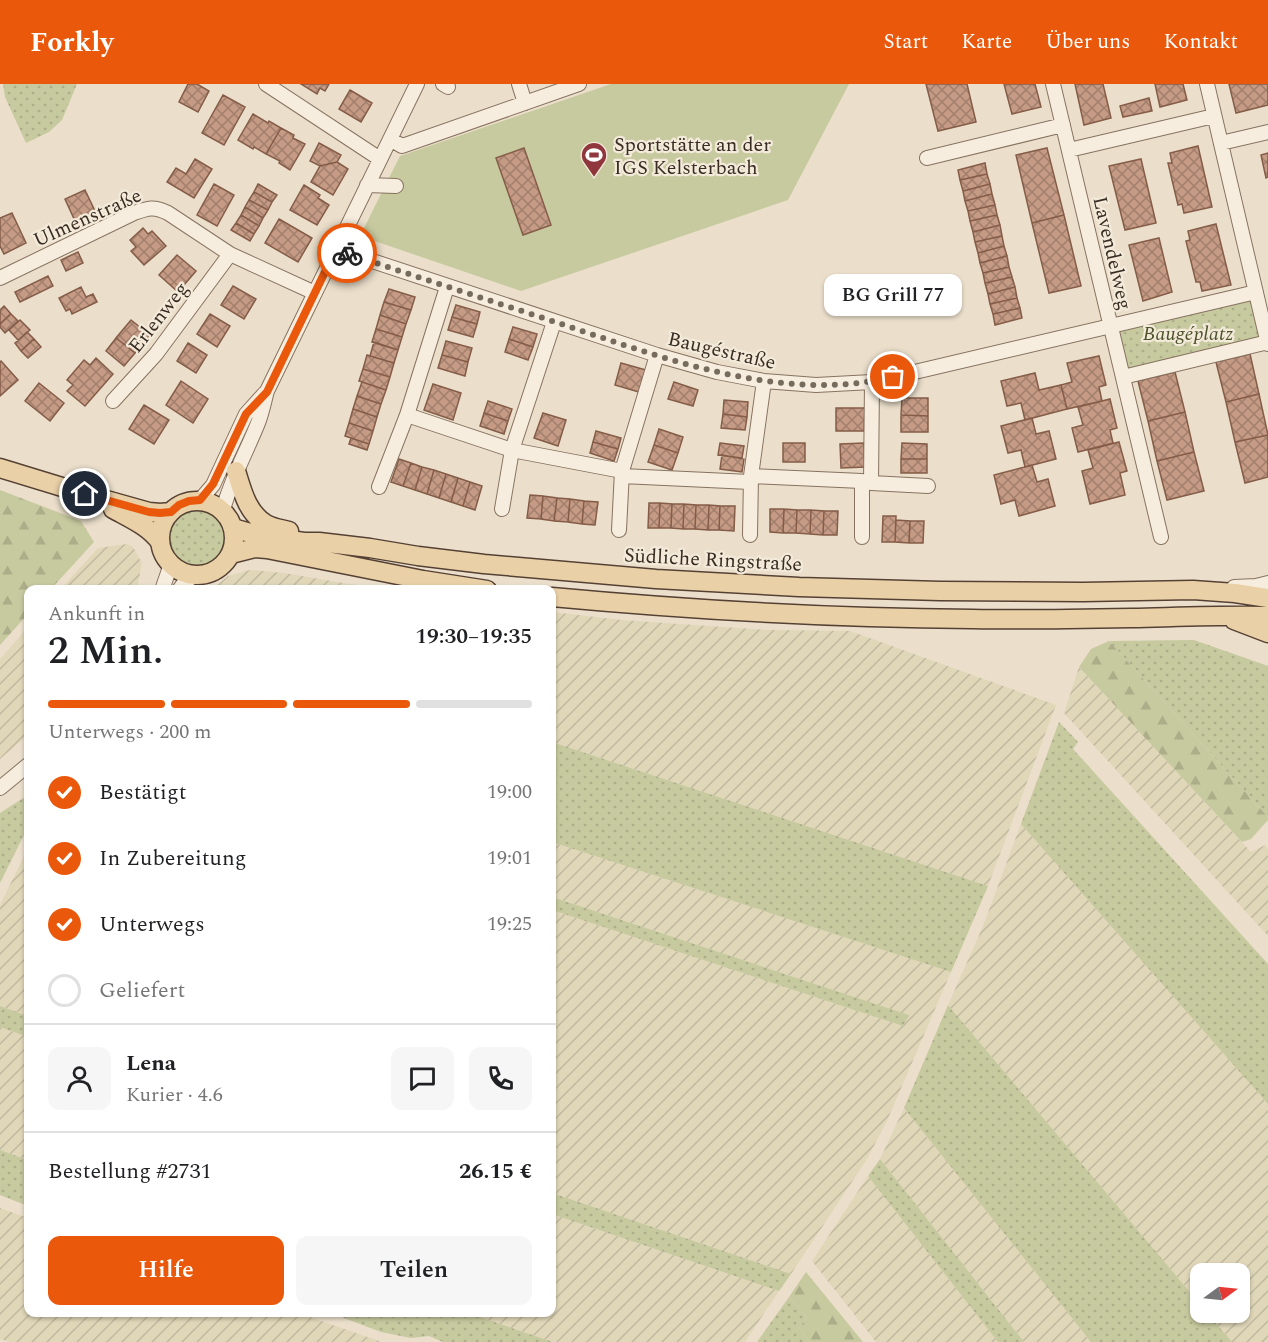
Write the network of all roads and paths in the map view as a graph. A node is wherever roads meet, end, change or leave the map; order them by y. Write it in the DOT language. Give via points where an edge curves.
graph roads {
  1 [pos="266,84"];
  2 [pos="417,84"];
  3 [pos="519,84"];
  4 [pos="579,84"];
  5 [pos="1053,84"];
  6 [pos="1207,84"];
  7 [pos="525,103"];
  8 [pos="1214,116"];
  9 [pos="1064,126"];
  10 [pos="1268,132"];
  11 [pos="390,139"];
  12 [pos="1221,143"];
  13 [pos="1069,150"];
  14 [pos="927,158"];
  15 [pos="380,159"];
  16 [pos="367,186"];
  17 [pos="396,186"];
  18 [pos="336,249"];
  19 [pos="230,254"];
  20 [pos="0,278"];
  21 [pos="447,287"];
  22 [pos="1256,292"];
  23 [pos="315,293"];
  24 [pos="554,322"];
  25 [pos="1110,326"];
  26 [pos="1266,327"];
  27 [pos="1268,343"];
  28 [pos="657,355"];
  29 [pos="1123,377"];
  30 [pos="764,381"];
  31 [pos="872,382"];
  32 [pos="267,392"];
  33 [pos="113,401"];
  34 [pos="407,415"];
  35 [pos="512,450"];
  36 [pos="0,468"];
  37 [pos="236,471"];
  38 [pos="622,474"];
  39 [pos="751,479"];
  40 [pos="867,482"];
  41 [pos="928,486"];
  42 [pos="379,487"];
  43 [pos="85,494"];
  44 [pos="200,500"];
  45 [pos="502,509"];
  46 [pos="223,510"];
  47 [pos="171,512"];
  48 [pos="233,528"];
  49 [pos="619,530"];
  50 [pos="750,535"];
  51 [pos="862,537"];
  52 [pos="1161,537"];
  53 [pos="160,542"];
  54 [pos="319,542"];
  55 [pos="231,554"];
  56 [pos="171,564"];
  57 [pos="195,575"];
  58 [pos="1268,583"];
  59 [pos="164,585"];
  60 [pos="183,585"];
  61 [pos="456,585"];
  62 [pos="1192,590"];
  63 [pos="556,597"];
  64 [pos="1268,598"];
  65 [pos="1224,616"];
  66 [pos="1268,616"];
  67 [pos="1268,633"];
  68 [pos="24,768"];
  69 [pos="0,788"];
  1 -- 15 [label="street"];
  2 -- 11 [label="street"];
  3 -- 7 [label="street"];
  4 -- 7 [label="street"];
  5 -- 9 [label="street, Lavendelweg"];
  6 -- 8 [label="street"];
  7 -- 11 [label="street" via="402,146"];
  8 -- 12 [label="street"];
  8 -- 13 [label="street"];
  9 -- 13 [label="street, Lavendelweg"];
  9 -- 14 [label="street"];
  10 -- 12 [label="street"];
  11 -- 15 [label="street"];
  12 -- 22 [label="street"];
  13 -- 25 [label="street, Lavendelweg"];
  15 -- 16 [label="street"];
  16 -- 17 [label="street"];
  16 -- 18 [label="street"];
  18 -- 21 [label="street, Baugéstraße"];
  18 -- 23 [label="street"];
  19 -- 20 [label="street, Ulmenstraße" via="168,213 147,208"];
  19 -- 23 [label="street, Ulmenstraße"];
  19 -- 33 [label="street, Erlenweg" via="156,354"];
  21 -- 24 [label="street, Baugéstraße"];
  21 -- 34 [label="street"];
  22 -- 25 [label="street"];
  22 -- 26 [label="street"];
  23 -- 32 [label="street"];
  24 -- 28 [label="street, Baugéstraße"];
  24 -- 35 [label="street"];
  25 -- 29 [label="street, Lavendelweg"];
  25 -- 31 [label="street, Baugéstraße"];
  26 -- 27 [label="street"];
  27 -- 29 [label="street"];
  28 -- 30 [label="street, Baugéstraße"];
  28 -- 38 [label="street"];
  29 -- 52 [label="street, Lavendelweg"];
  30 -- 31 [label="street, Baugéstraße" via="816,385"];
  30 -- 39 [label="street"];
  31 -- 40 [label="street"];
  32 -- 37 [label="street" via="259,421"];
  32 -- 44 [label="street" via="246,414 213,484"];
  34 -- 35 [label="street"];
  34 -- 42 [label="street"];
  35 -- 38 [label="street"];
  35 -- 45 [label="street"];
  36 -- 43 [label="main road"];
  37 -- 46 [label="street"];
  37 -- 54 [label="main road" via="243,496 266,524"];
  38 -- 39 [label="street"];
  38 -- 49 [label="street"];
  39 -- 40 [label="street"];
  39 -- 50 [label="street"];
  40 -- 41 [label="street"];
  40 -- 51 [label="street"];
  43 -- 47 [label="main road" via="149,512"];
  43 -- 53 [label="main road" via="144,526"];
  44 -- 46 [label="main road"];
  44 -- 47 [label="main road" via="179,505"];
  46 -- 48 [label="main road"];
  47 -- 53 [label="main road" via="164,520"];
  48 -- 54 [label="main road, Südliche Ringstraße" via="261,536"];
  48 -- 55 [label="main road"];
  53 -- 56 [label="main road"];
  54 -- 62 [label="main road, Südliche Ringstraße" via="484,564 713,582 940,591"];
  55 -- 57 [label="main road" via="216,570"];
  55 -- 61 [label="main road" via="267,549"];
  56 -- 57 [label="main road"];
  56 -- 59 [label="street"];
  57 -- 60 [label="street"];
  58 -- 62 [label="street, Südliche Ringstraße"];
  62 -- 64 [label="main road, Südliche Ringstraße"];
  63 -- 65 [label="main road" via="854,617"];
  65 -- 66 [label="main road"];
  65 -- 67 [label="main road"];
  68 -- 69 [label="street"];
}
